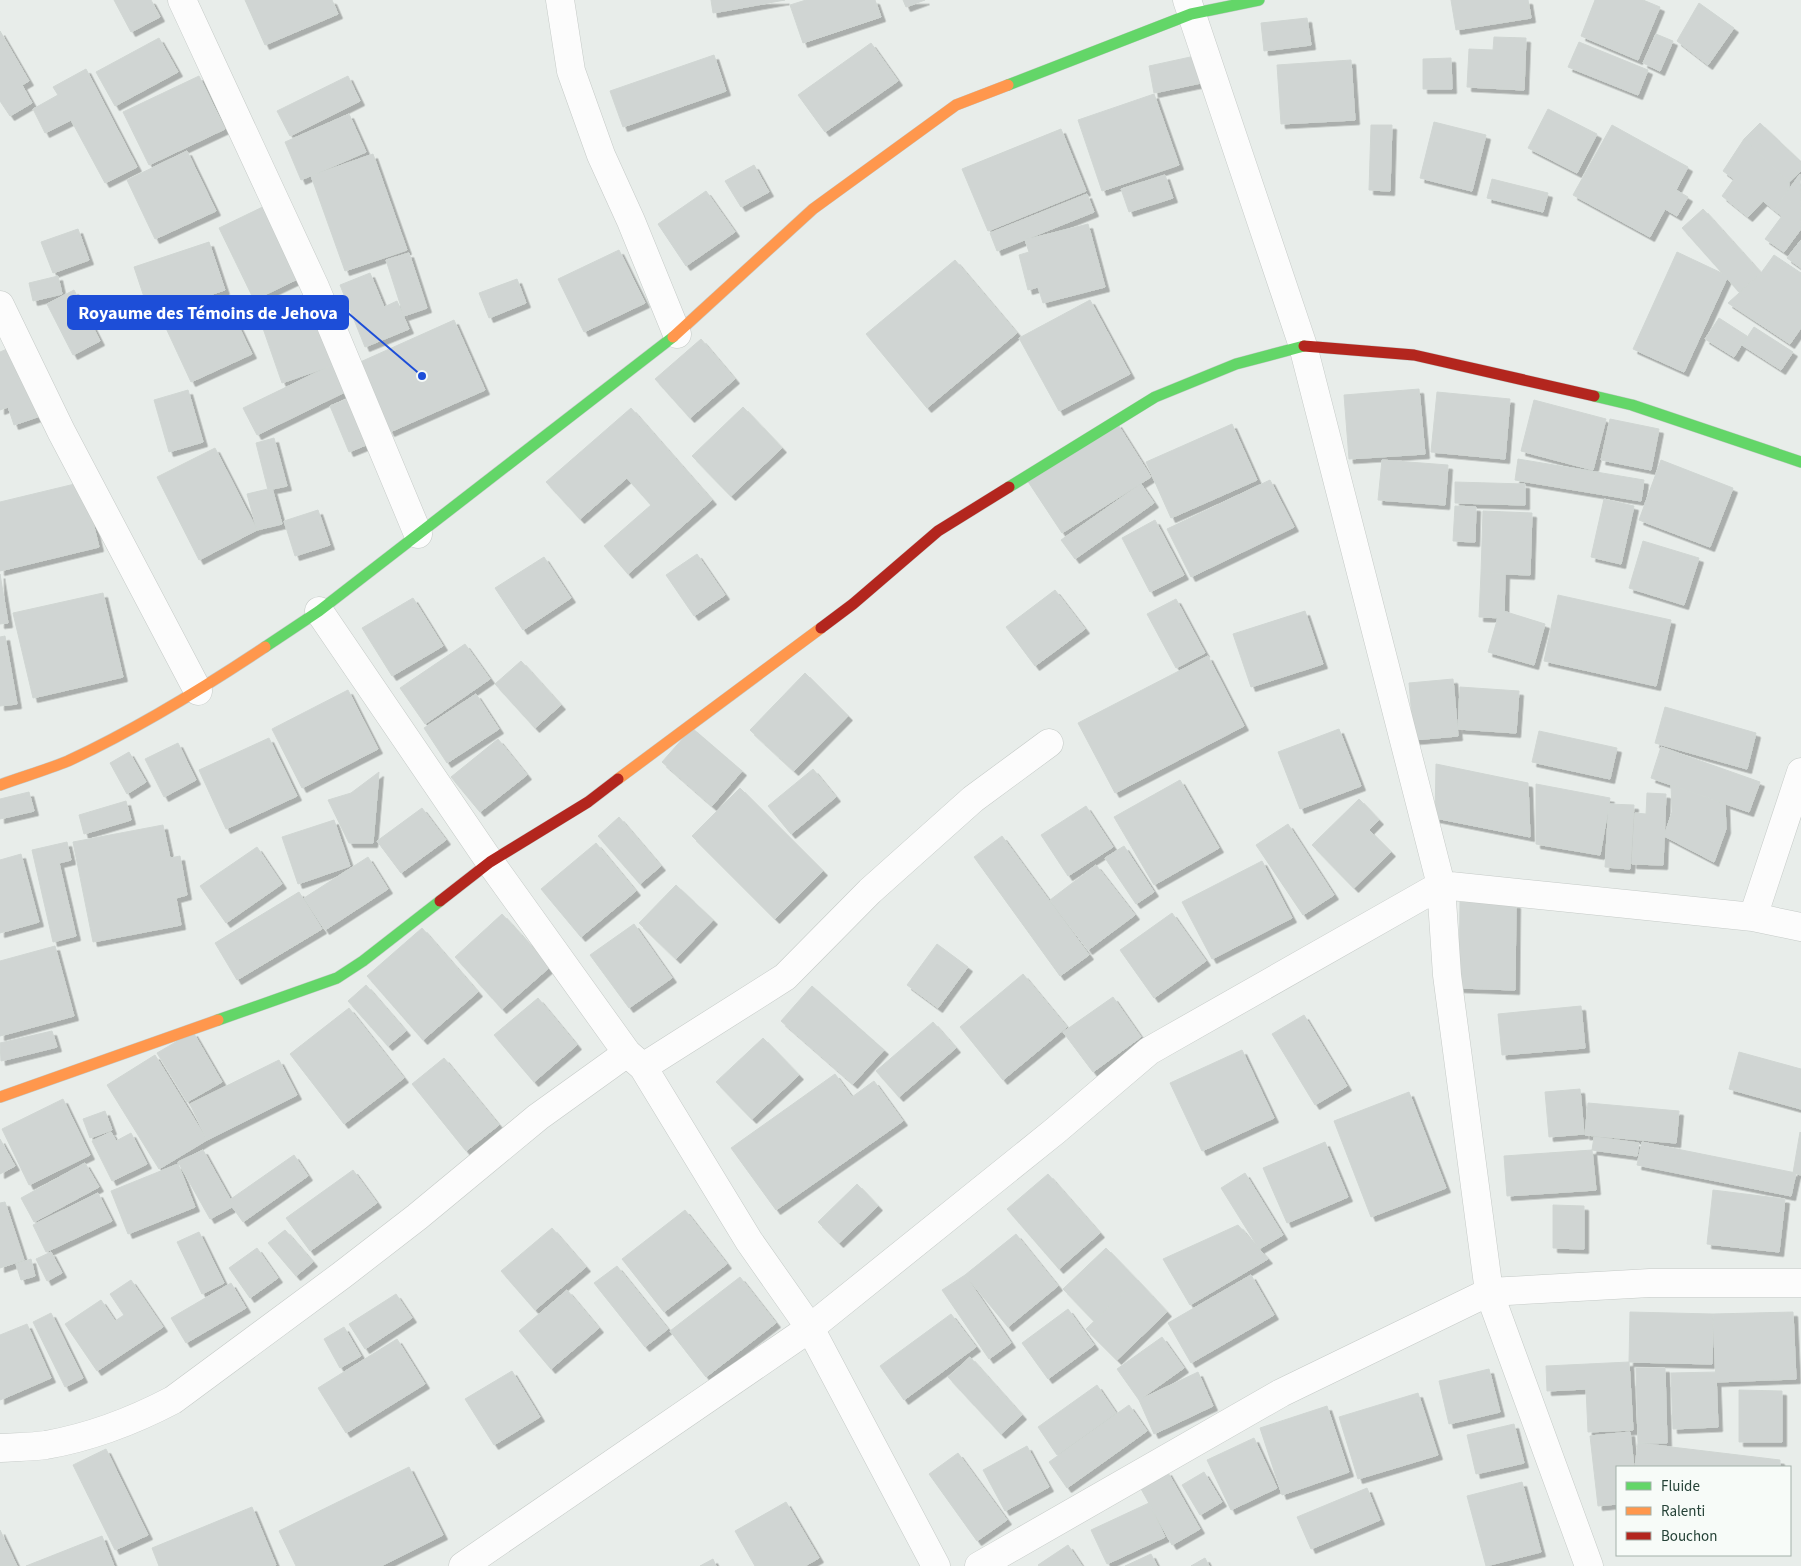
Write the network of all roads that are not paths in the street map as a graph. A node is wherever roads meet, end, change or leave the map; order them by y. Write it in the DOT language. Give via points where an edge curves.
graph roads {
  1 [pos="182,0"];
  2 [pos="560,0"];
  3 [pos="1259,0"];
  4 [pos="1189,7"];
  5 [pos="3,316"];
  6 [pos="677,334"];
  7 [pos="1303,346"];
  8 [pos="1801,462"];
  9 [pos="418,534"];
  10 [pos="319,611"];
  11 [pos="198,691"];
  12 [pos="1048,743"];
  13 [pos="1801,772"];
  14 [pos="0,784"];
  15 [pos="490,862"];
  16 [pos="1441,885"];
  17 [pos="1753,917"];
  18 [pos="1801,927"];
  19 [pos="635,1060"];
  20 [pos="0,1097"];
  21 [pos="1801,1283"];
  22 [pos="1489,1292"];
  23 [pos="810,1328"];
  24 [pos="0,1448"];
  25 [pos="463,1566"];
  26 [pos="936,1566"];
  27 [pos="978,1566"];
  28 [pos="1589,1566"];
  1 -- 9 [label="street" via="315,287"];
  2 -- 6 [label="street" via="571,71 601,155"];
  3 -- 4 [label="street"];
  4 -- 6 [label="street" via="956,105 813,209"];
  4 -- 7 [label="street"];
  5 -- 11 [label="street"];
  6 -- 9 [label="street"];
  7 -- 8 [label="street" via="1414,355 1632,405"];
  7 -- 15 [label="street" via="1236,364 1155,397 938,531 853,604 588,802"];
  7 -- 16 [label="street"];
  9 -- 10 [label="street"];
  10 -- 11 [label="street"];
  10 -- 15 [label="street"];
  11 -- 14 [label="street" via="67,761"];
  12 -- 19 [label="street" via="973,800 885,878 785,977"];
  13 -- 17 [label="street"];
  15 -- 19 [label="street"];
  15 -- 20 [label="street" via="337,978"];
  16 -- 17 [label="street"];
  16 -- 22 [label="street" via="1447,975"];
  16 -- 23 [label="street" via="1149,1051"];
  17 -- 18 [label="street"];
  19 -- 23 [label="street" via="749,1241"];
  19 -- 24 [label="street" via="538,1117 417,1217 173,1400 108,1430 46,1445"];
  21 -- 22 [label="street" via="1650,1283"];
  22 -- 27 [label="street" via="1281,1393"];
  22 -- 28 [label="street"];
  23 -- 25 [label="street"];
  23 -- 26 [label="street"];
}
